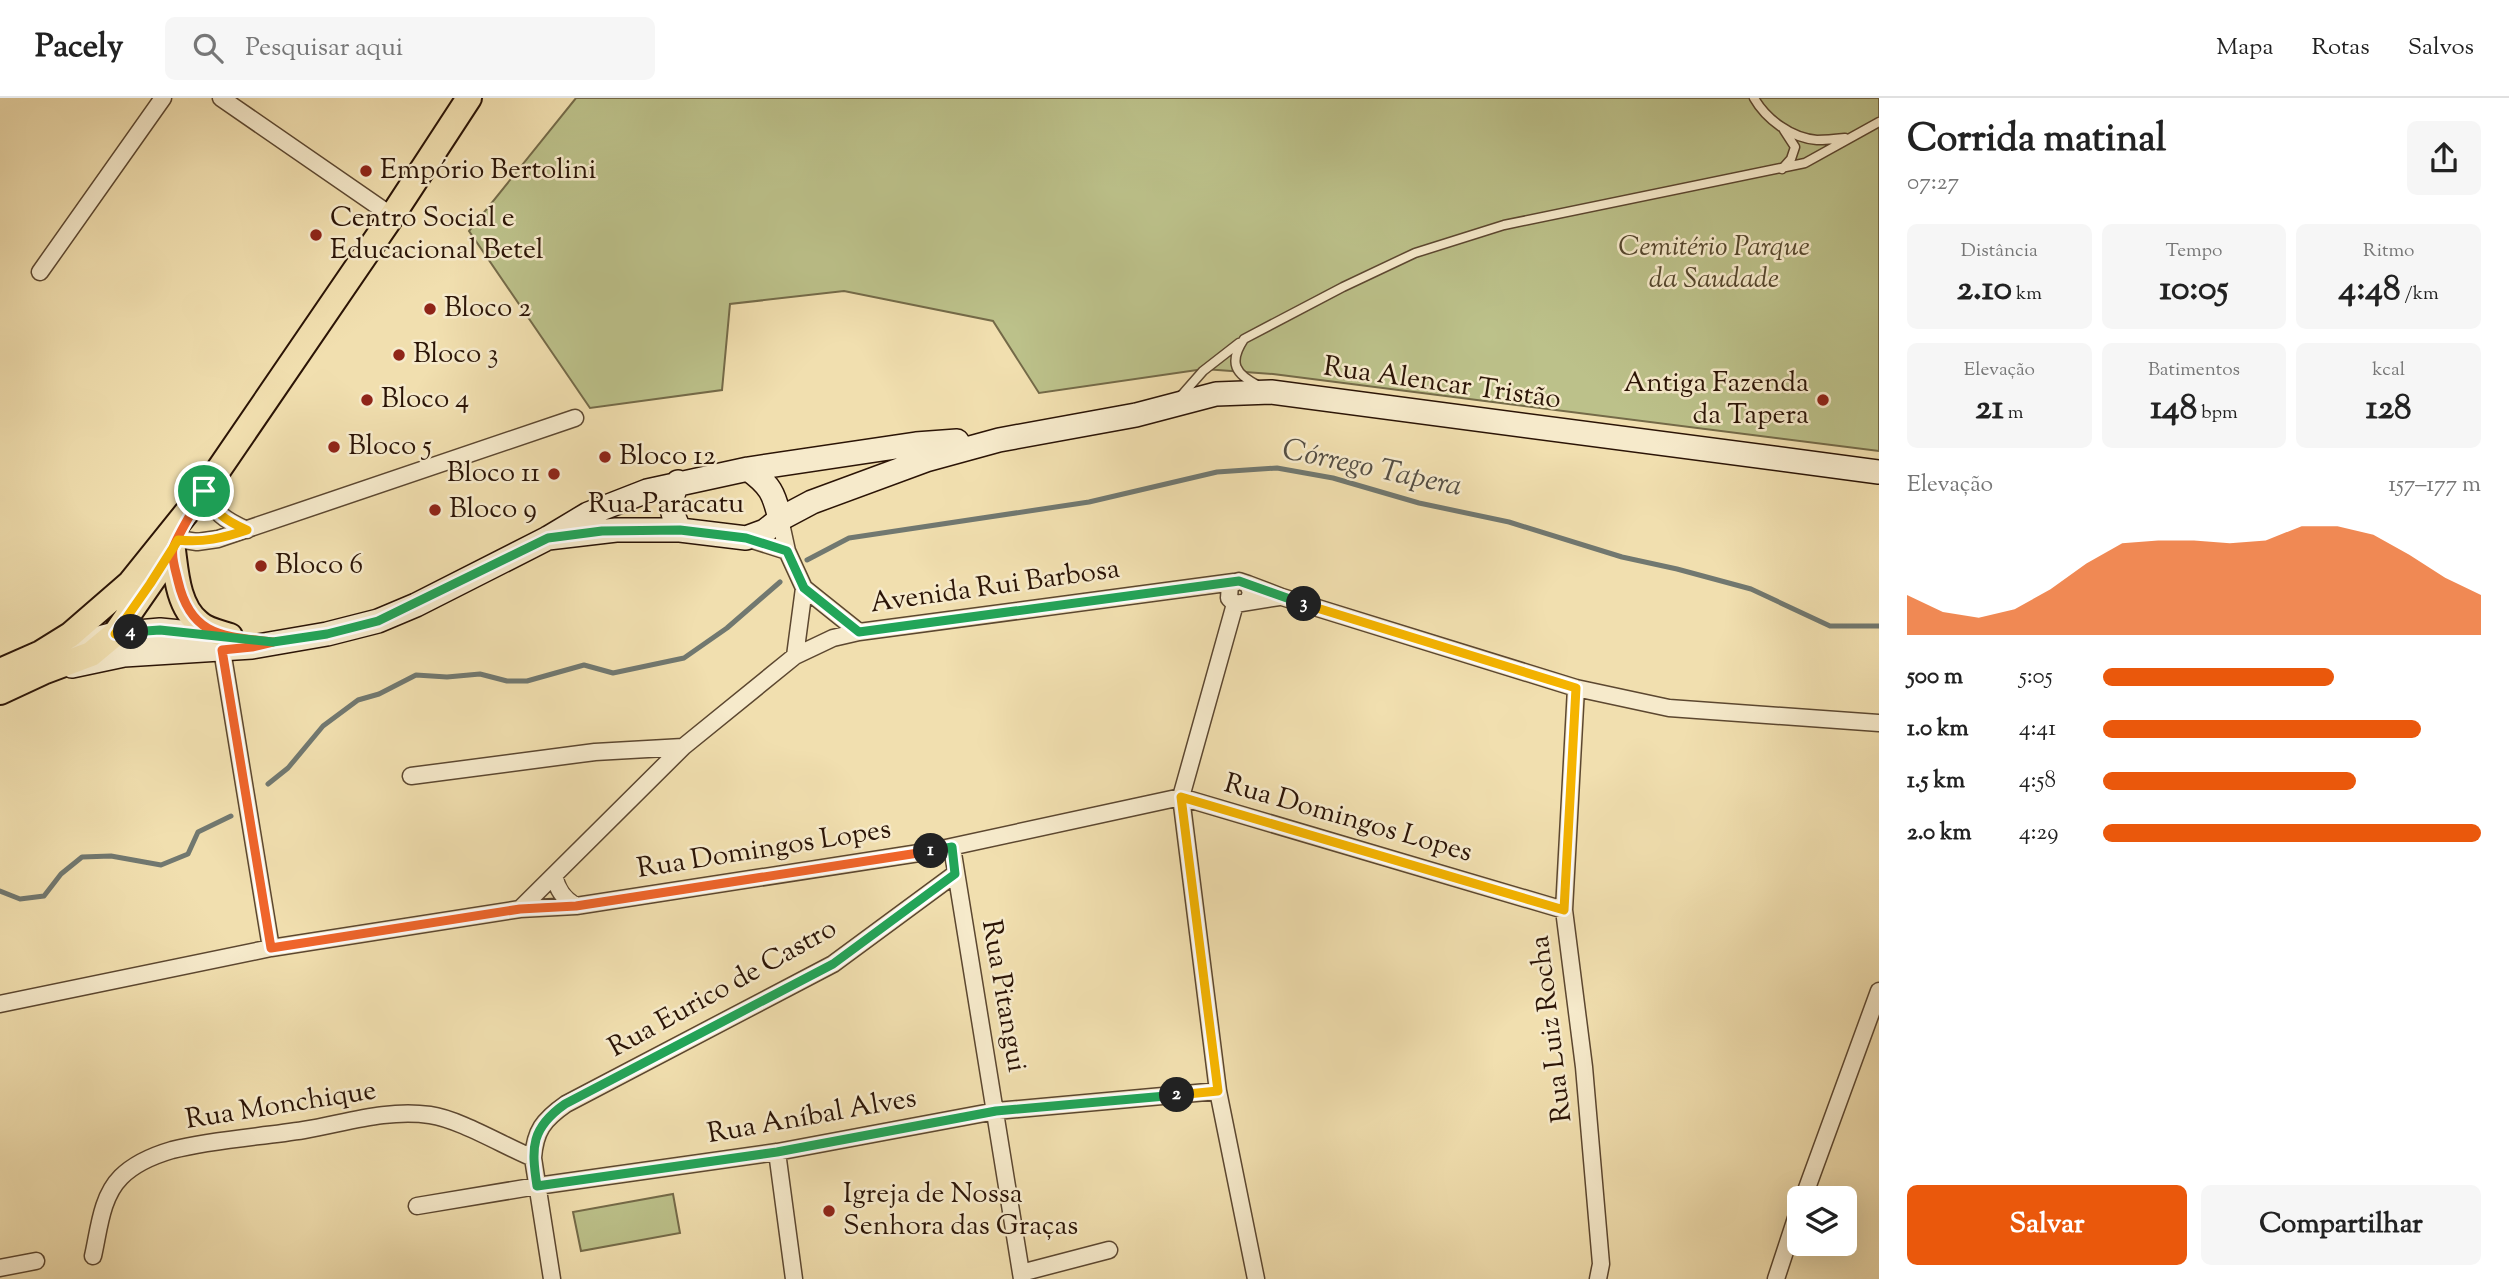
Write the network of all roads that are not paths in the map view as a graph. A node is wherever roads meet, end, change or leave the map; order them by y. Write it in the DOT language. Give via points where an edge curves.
graph roads {
  1 [pos="163,98"];
  2 [pos="221,98"];
  3 [pos="469,98"];
  4 [pos="1754,98"];
  5 [pos="1879,122"];
  6 [pos="1783,129"];
  7 [pos="1848,138"];
  8 [pos="1782,169"];
  9 [pos="392,216"];
  10 [pos="40,272"];
  11 [pos="1244,340"];
  12 [pos="1271,391"];
  13 [pos="1171,405"];
  14 [pos="575,418"];
  15 [pos="999,440"];
  16 [pos="748,469"];
  17 [pos="1879,472"];
  18 [pos="678,482"];
  19 [pos="204,491"];
  20 [pos="780,519"];
  21 [pos="247,530"];
  22 [pos="680,530"];
  23 [pos="548,538"];
  24 [pos="746,538"];
  25 [pos="175,545"];
  26 [pos="787,551"];
  27 [pos="1241,583"];
  28 [pos="1204,585"];
  29 [pos="804,588"];
  30 [pos="1282,597"];
  31 [pos="1238,601"];
  32 [pos="859,632"];
  33 [pos="115,634"];
  34 [pos="226,643"];
  35 [pos="41,653"];
  36 [pos="794,656"];
  37 [pos="62,666"];
  38 [pos="0,671"];
  39 [pos="1576,688"];
  40 [pos="0,692"];
  41 [pos="1879,723"];
  42 [pos="682,747"];
  43 [pos="411,776"];
  44 [pos="1181,797"];
  45 [pos="952,847"];
  46 [pos="955,874"];
  47 [pos="554,875"];
  48 [pos="576,906"];
  49 [pos="520,909"];
  50 [pos="1564,910"];
  51 [pos="271,948"];
  52 [pos="1879,991"];
  53 [pos="0,1004"];
  54 [pos="1218,1091"];
  55 [pos="996,1111"];
  56 [pos="777,1152"];
  57 [pos="533,1158"];
  58 [pos="537,1186"];
  59 [pos="1808,1186"];
  60 [pos="416,1206"];
  61 [pos="1109,1250"];
  62 [pos="1787,1251"];
  63 [pos="93,1256"];
  64 [pos="36,1261"];
  65 [pos="0,1268"];
  66 [pos="1022,1276"];
  67 [pos="1780,1276"];
  68 [pos="552,1279"];
  69 [pos="794,1279"];
  70 [pos="1256,1279"];
  71 [pos="1598,1279"];
  1 -- 10 [label="street"];
  2 -- 9 [label="street"];
  3 -- 9 [label="main road"];
  4 -- 6 [label="lane"];
  5 -- 7 [label="lane"];
  6 -- 7 [label="lane" via="1814,140"];
  6 -- 8 [label="lane" via="1795,146"];
  7 -- 8 [label="lane" via="1805,163"];
  8 -- 11 [label="lane" via="1504,225 1415,253"];
  9 -- 19 [label="main road"];
  11 -- 12 [label="lane" via="1236,352 1236,368 1243,378"];
  11 -- 13 [label="lane"];
  12 -- 13 [label="main road, Rua Alencar Tristão" via="1216,394"];
  12 -- 17 [label="main road, Rua Alencar Tristão"];
  13 -- 15 [label="main road, Rua Alencar Tristão"];
  14 -- 21 [label="street"];
  15 -- 16 [label="main road, Rua Alencar Tristão" via="916,444"];
  15 -- 20 [label="main road, Rua Alencar Tristão" via="877,477"];
  16 -- 18 [label="main road, Rua Paracatu"];
  16 -- 20 [label="main road" via="774,495"];
  18 -- 22 [label="main road" via="670,505"];
  18 -- 23 [label="main road, Rua Paracatu" via="588,514"];
  19 -- 21 [label="street" via="225,521"];
  19 -- 25 [label="main road"];
  19 -- 35 [label="main road" via="130,583 80,628"];
  20 -- 24 [label="main road, Rua Paracatu"];
  20 -- 26 [label="street"];
  21 -- 25 [label="street"];
  22 -- 23 [label="main road, Rua Paracatu" via="616,530"];
  22 -- 24 [label="main road, Rua Paracatu"];
  23 -- 34 [label="main road, Rua Paracatu" via="378,621 273,642"];
  24 -- 26 [label="street"];
  25 -- 33 [label="main road"];
  25 -- 34 [label="main road" via="176,574 186,608"];
  26 -- 29 [label="street"];
  27 -- 28 [label="street, Avenida Rui Barbosa"];
  27 -- 30 [label="street, Avenida Rui Barbosa"];
  27 -- 31 [label="street" via="1228,589"];
  28 -- 31 [label="street"];
  28 -- 32 [label="street, Avenida Rui Barbosa"];
  29 -- 32 [label="street"];
  29 -- 36 [label="street"];
  30 -- 31 [label="street, Avenida Rui Barbosa"];
  30 -- 39 [label="street, Avenida Rui Barbosa"];
  31 -- 44 [label="street"];
  32 -- 36 [label="street, Avenida Rui Barbosa"];
  33 -- 34 [label="main road, Rua Paracatu" via="160,630"];
  33 -- 35 [label="main road, Rua Paracatu"];
  33 -- 37 [label="main road" via="91,654"];
  34 -- 37 [label="main road, Rua Paracatu"];
  34 -- 51 [label="street"];
  35 -- 38 [label="main road, Rua Paracatu"];
  36 -- 42 [label="street, Avenida Rui Barbosa"];
  37 -- 40 [label="main road, Rua Paracatu"];
  39 -- 41 [label="street, Avenida Rui Barbosa" via="1669,708"];
  39 -- 50 [label="street, Rua Luiz Rocha"];
  42 -- 43 [label="street" via="595,752"];
  42 -- 47 [label="street, Avenida Rui Barbosa"];
  44 -- 45 [label="street, Rua Domingos Lopes"];
  44 -- 50 [label="street, Rua Domingos Lopes"];
  44 -- 54 [label="street"];
  45 -- 46 [label="street, Rua Pitangui"];
  45 -- 48 [label="street, Rua Domingos Lopes"];
  46 -- 55 [label="street, Rua Pitangui"];
  46 -- 57 [label="street, Rua Eurico de Castro" via="833,964 565,1104 541,1126 534,1139"];
  47 -- 48 [label="street" via="560,891"];
  47 -- 49 [label="street, Avenida Rui Barbosa"];
  48 -- 49 [label="street, Rua Domingos Lopes"];
  49 -- 51 [label="street, Rua Domingos Lopes"];
  50 -- 71 [label="street, Rua Luiz Rocha" via="1586,1080 1601,1264"];
  51 -- 53 [label="street, Rua Domingos Lopes"];
  52 -- 59 [label="street"];
  54 -- 55 [label="street, Rua Aníbal Alves"];
  54 -- 70 [label="street"];
  55 -- 56 [label="street, Rua Aníbal Alves"];
  55 -- 66 [label="street, Rua Pitangui"];
  56 -- 58 [label="street, Rua Aníbal Alves"];
  56 -- 69 [label="street"];
  57 -- 58 [label="street"];
  57 -- 63 [label="street, Rua Monchique" via="434,1115 411,1113 367,1116 172,1150 146,1160 114,1185 105,1201"];
  58 -- 60 [label="street, Rua Aníbal Alves"];
  58 -- 68 [label="street"];
  61 -- 66 [label="street"];
  62 -- 67 [label="street"];
  64 -- 65 [label="street"];
}
